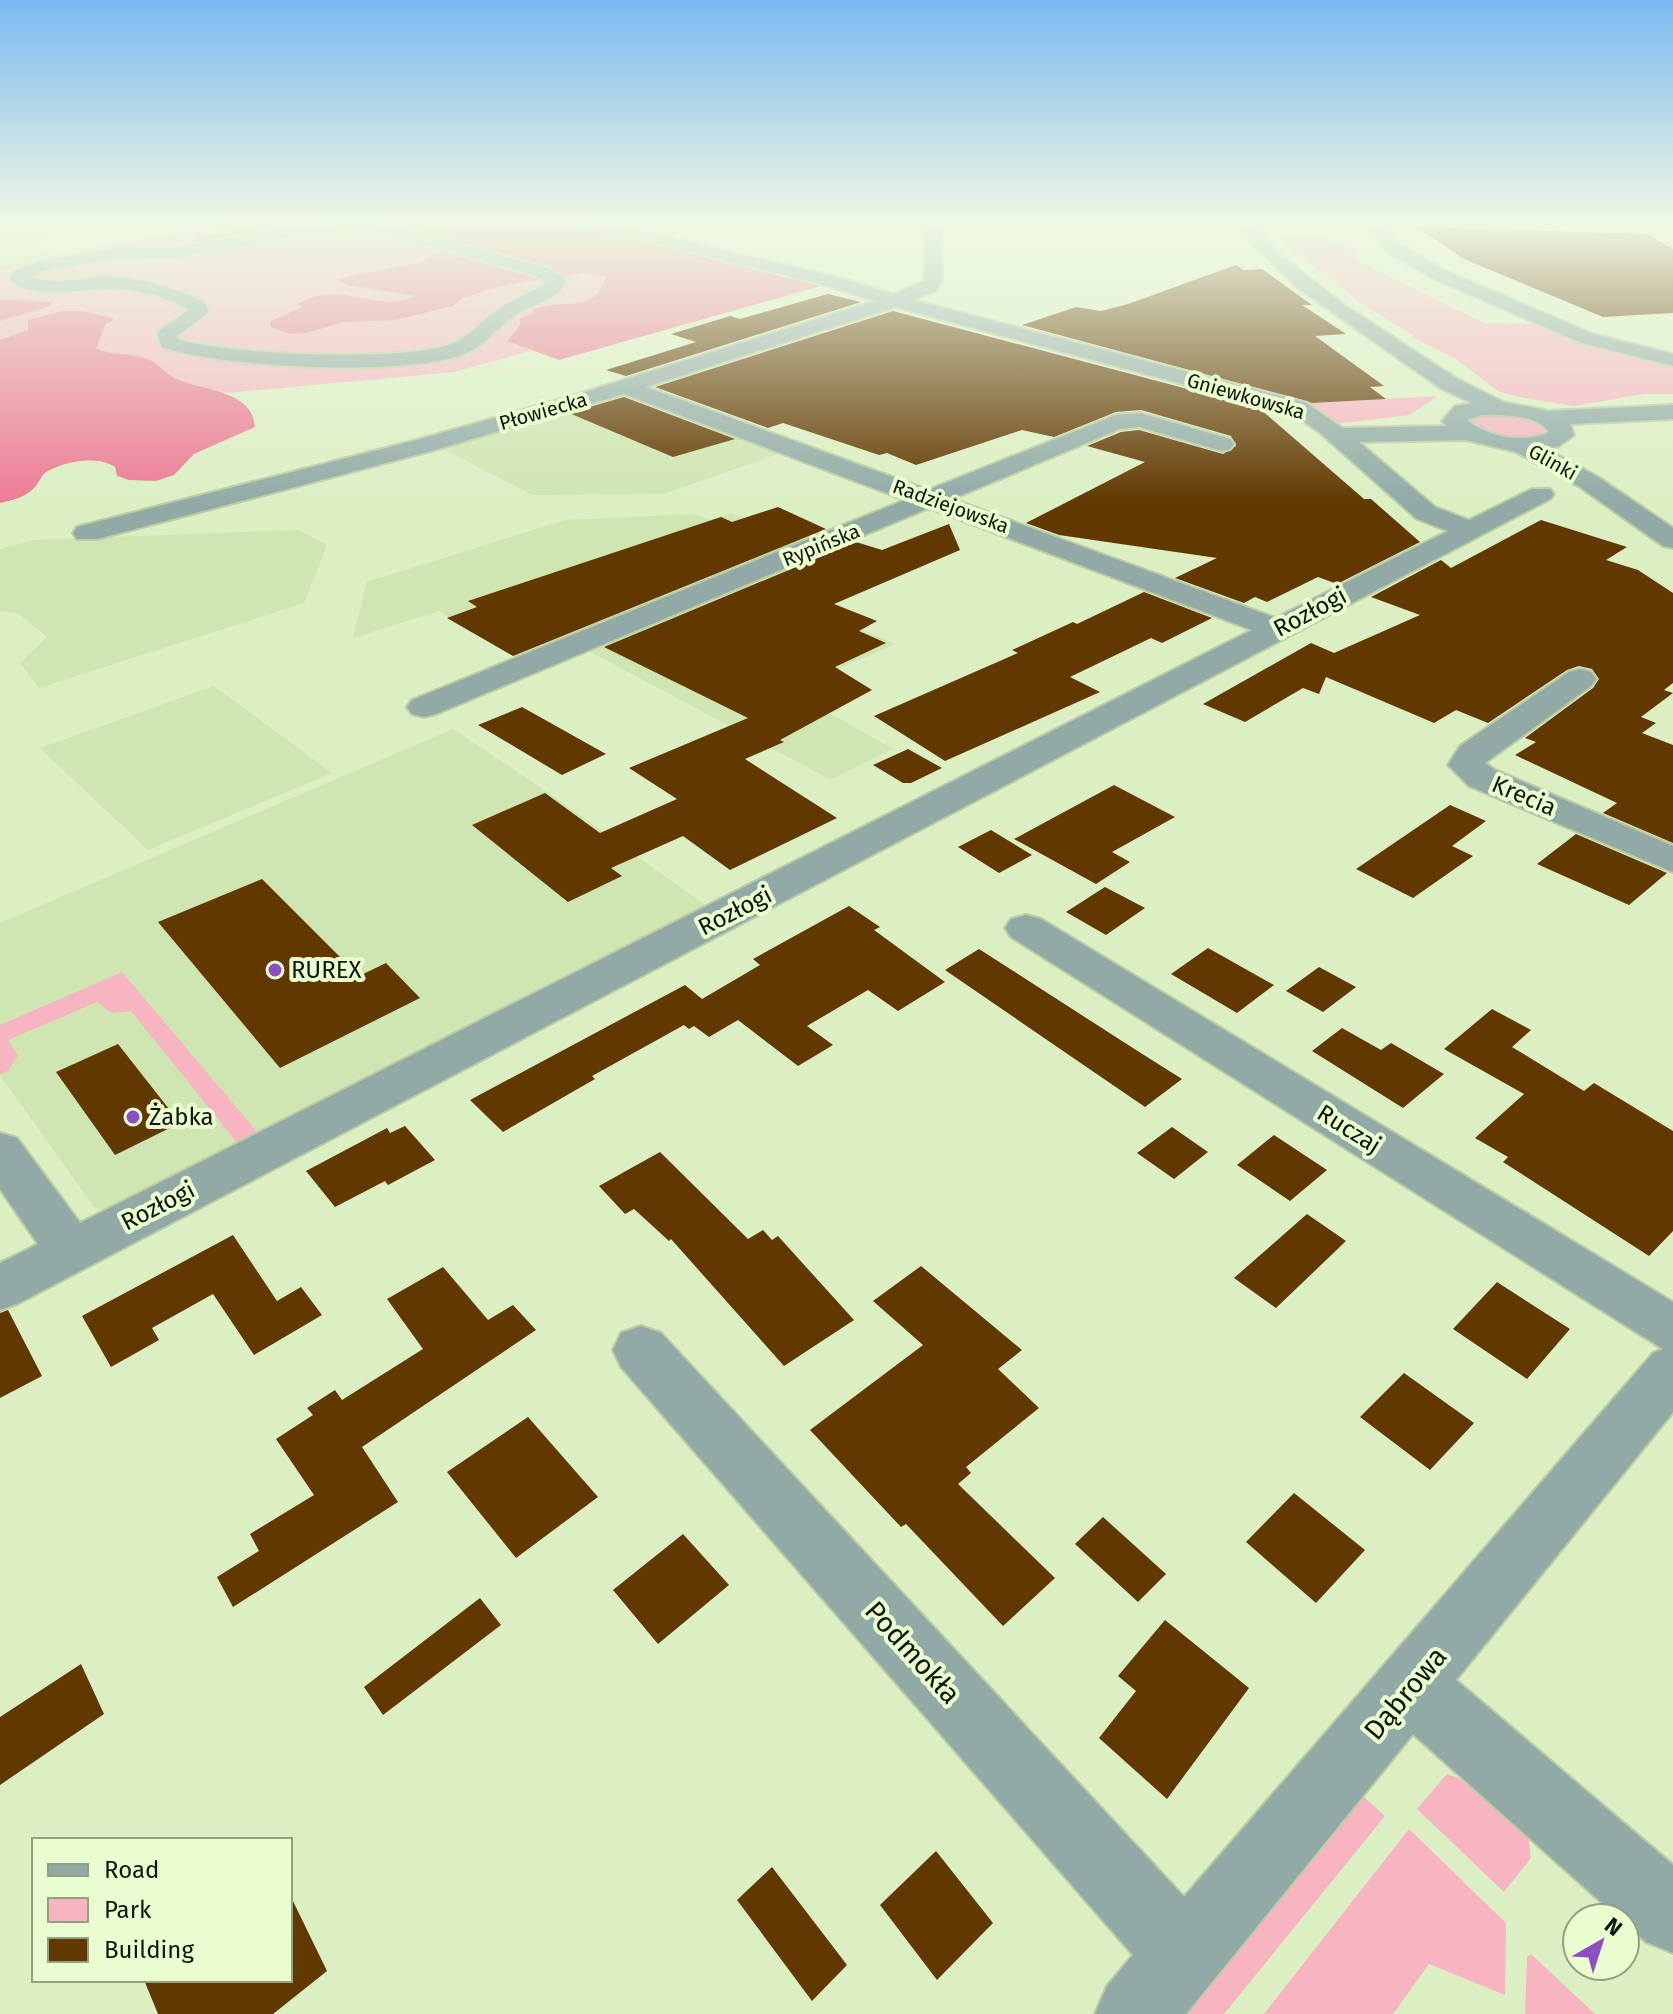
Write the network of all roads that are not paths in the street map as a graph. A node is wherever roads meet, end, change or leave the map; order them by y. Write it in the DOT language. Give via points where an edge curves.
graph roads {
  1 [pos="193,316"];
  2 [pos="502,316"];
  3 [pos="846,316"];
  4 [pos="957,316"];
  5 [pos="1349,316"];
  6 [pos="1535,316"];
  7 [pos="1673,360"];
  8 [pos="1448,383"];
  9 [pos="623,386"];
  10 [pos="1497,408"];
  11 [pos="1673,412"];
  12 [pos="1465,421"];
  13 [pos="1673,422"];
  14 [pos="1552,429"];
  15 [pos="1337,435"];
  16 [pos="1518,443"];
  17 [pos="1222,444"];
  18 [pos="1589,482"];
  19 [pos="1541,494"];
  20 [pos="933,499"];
  21 [pos="1468,529"];
  22 [pos="87,533"];
  23 [pos="1673,540"];
  24 [pos="1278,629"];
  25 [pos="1580,679"];
  26 [pos="424,707"];
  27 [pos="1673,860"];
  28 [pos="1026,928"];
  29 [pos="0,1151"];
  30 [pos="71,1251"];
  31 [pos="0,1288"];
  32 [pos="1673,1330"];
  33 [pos="641,1350"];
  34 [pos="1673,1370"];
  35 [pos="1411,1687"];
  36 [pos="1673,1915"];
  37 [pos="1185,1955"];
  38 [pos="1135,2014"];
  1 -- 2 [label="street" via="167,334 178,349 380,360 454,351"];
  3 -- 9 [label="street, Płowiecka"];
  4 -- 15 [label="street, Gniewkowska" via="1290,405 1310,413"];
  5 -- 8 [label="street"];
  6 -- 7 [label="street" via="1586,338"];
  8 -- 10 [label="street"];
  8 -- 12 [label="street"];
  9 -- 20 [label="street, Radziejowska"];
  9 -- 22 [label="street, Płowiecka" via="422,446"];
  10 -- 12 [label="street"];
  10 -- 14 [label="street"];
  11 -- 14 [label="street"];
  12 -- 15 [label="street"];
  12 -- 16 [label="street"];
  13 -- 14 [label="street"];
  14 -- 16 [label="street"];
  14 -- 18 [label="street, Glinki"];
  15 -- 21 [label="street" via="1426,513"];
  16 -- 18 [label="street, Glinki"];
  17 -- 20 [label="street, Rypińska" via="1140,420 1123,420"];
  18 -- 23 [label="street, Glinki"];
  19 -- 21 [label="street, Rozłogi"];
  20 -- 24 [label="street, Radziejowska"];
  20 -- 26 [label="street, Rypińska"];
  21 -- 24 [label="street, Rozłogi"];
  24 -- 30 [label="street, Rozłogi"];
  25 -- 27 [label="street, Krecia" via="1472,753 1466,765 1482,778"];
  28 -- 32 [label="street, Ruczaj"];
  29 -- 30 [label="street"];
  30 -- 31 [label="street, Rozłogi"];
  33 -- 37 [label="street, Podmokła"];
  34 -- 35 [label="street, Dąbrowa"];
  35 -- 36 [label="street"];
  35 -- 37 [label="street, Dąbrowa"];
  37 -- 38 [label="street, Dąbrowa"];
}
